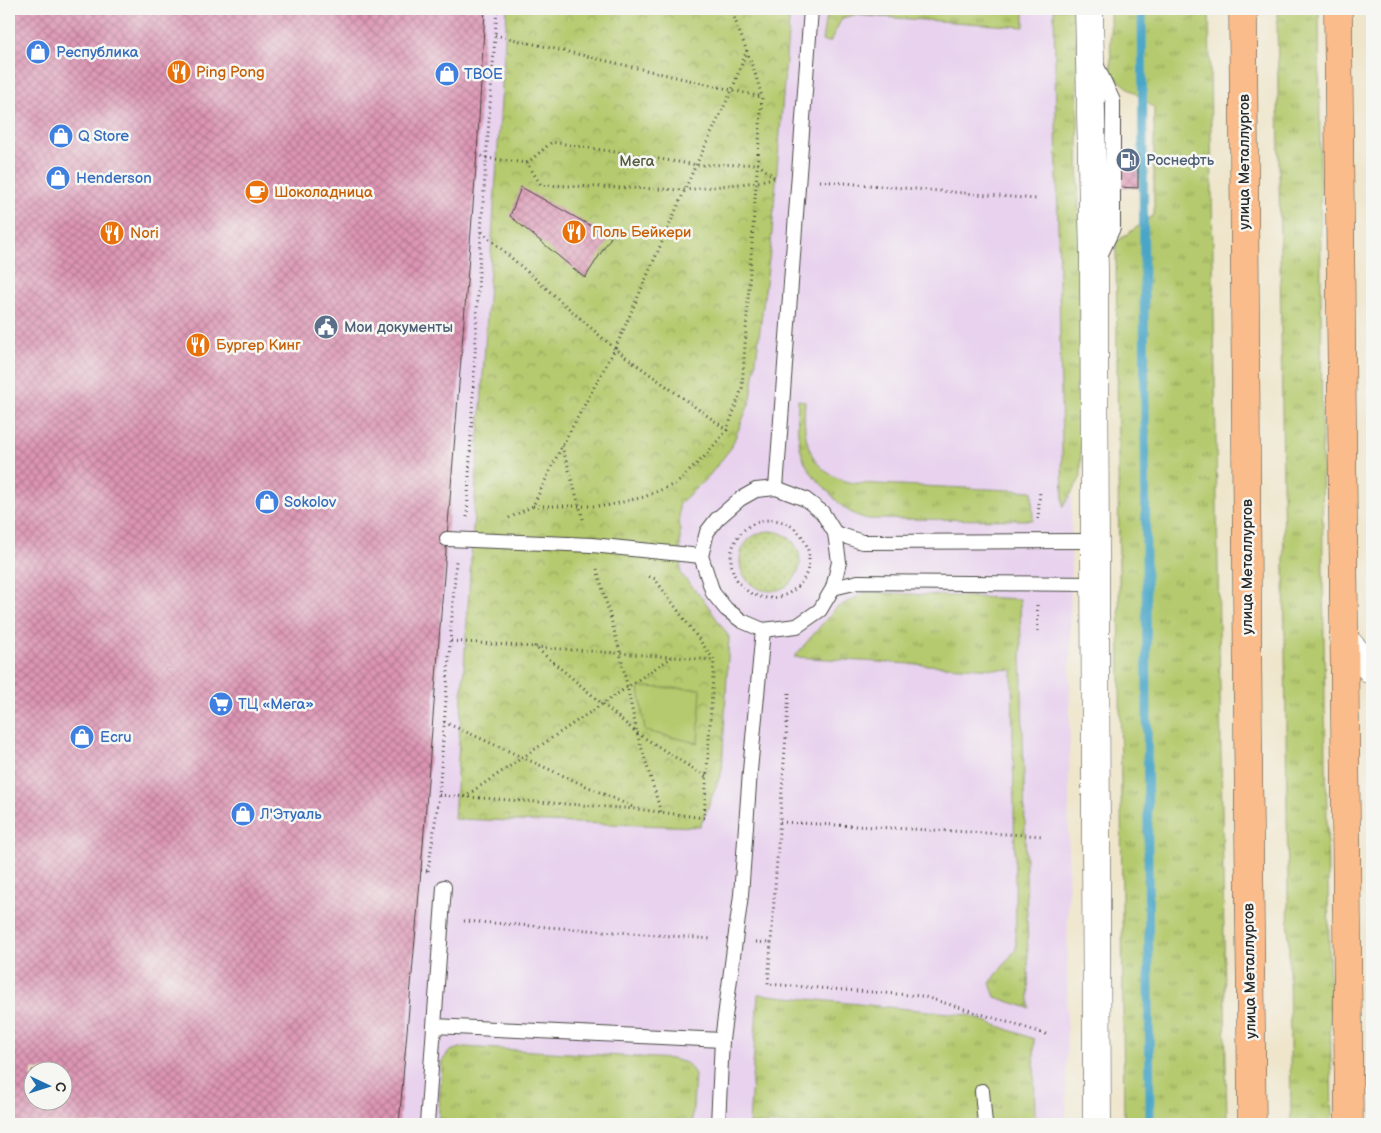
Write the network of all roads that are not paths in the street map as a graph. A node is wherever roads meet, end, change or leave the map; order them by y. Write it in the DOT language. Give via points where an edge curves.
graph roads {
  1 [pos="810,9"];
  2 [pos="1090,9"];
  3 [pos="1243,9"];
  4 [pos="1338,9"];
  5 [pos="776,488"];
  6 [pos="835,533"];
  7 [pos="447,539"];
  8 [pos="1094,541"];
  9 [pos="701,556"];
  10 [pos="1095,584"];
  11 [pos="834,588"];
  12 [pos="763,630"];
  13 [pos="1343,638"];
  14 [pos="1372,670"];
  15 [pos="444,887"];
  16 [pos="434,1026"];
  17 [pos="722,1040"];
  18 [pos="982,1091"];
  19 [pos="427,1124"];
  20 [pos="718,1124"];
  21 [pos="985,1124"];
  22 [pos="1097,1124"];
  23 [pos="1252,1124"];
  24 [pos="1348,1124"];
  1 -- 5 [label="lane"];
  2 -- 8 [label="street"];
  3 -- 23 [label="main road, улица Металлургов"];
  4 -- 13 [label="main road"];
  5 -- 6 [label="lane" via="805,499 822,512"];
  5 -- 9 [label="lane" via="756,490 717,519 707,532"];
  6 -- 8 [label="lane" via="862,542"];
  6 -- 11 [label="lane" via="839,562"];
  7 -- 9 [label="lane" via="592,545"];
  8 -- 10 [label="street"];
  9 -- 12 [label="lane" via="713,594 742,621"];
  10 -- 11 [label="lane" via="858,582"];
  10 -- 22 [label="street"];
  11 -- 12 [label="lane" via="820,610 797,626"];
  12 -- 17 [label="lane" via="736,941"];
  13 -- 14 [label="street"];
  13 -- 24 [label="main road"];
  15 -- 16 [label="lane"];
  16 -- 17 [label="lane"];
  16 -- 19 [label="lane"];
  17 -- 20 [label="lane"];
  18 -- 21 [label="lane"];
}
